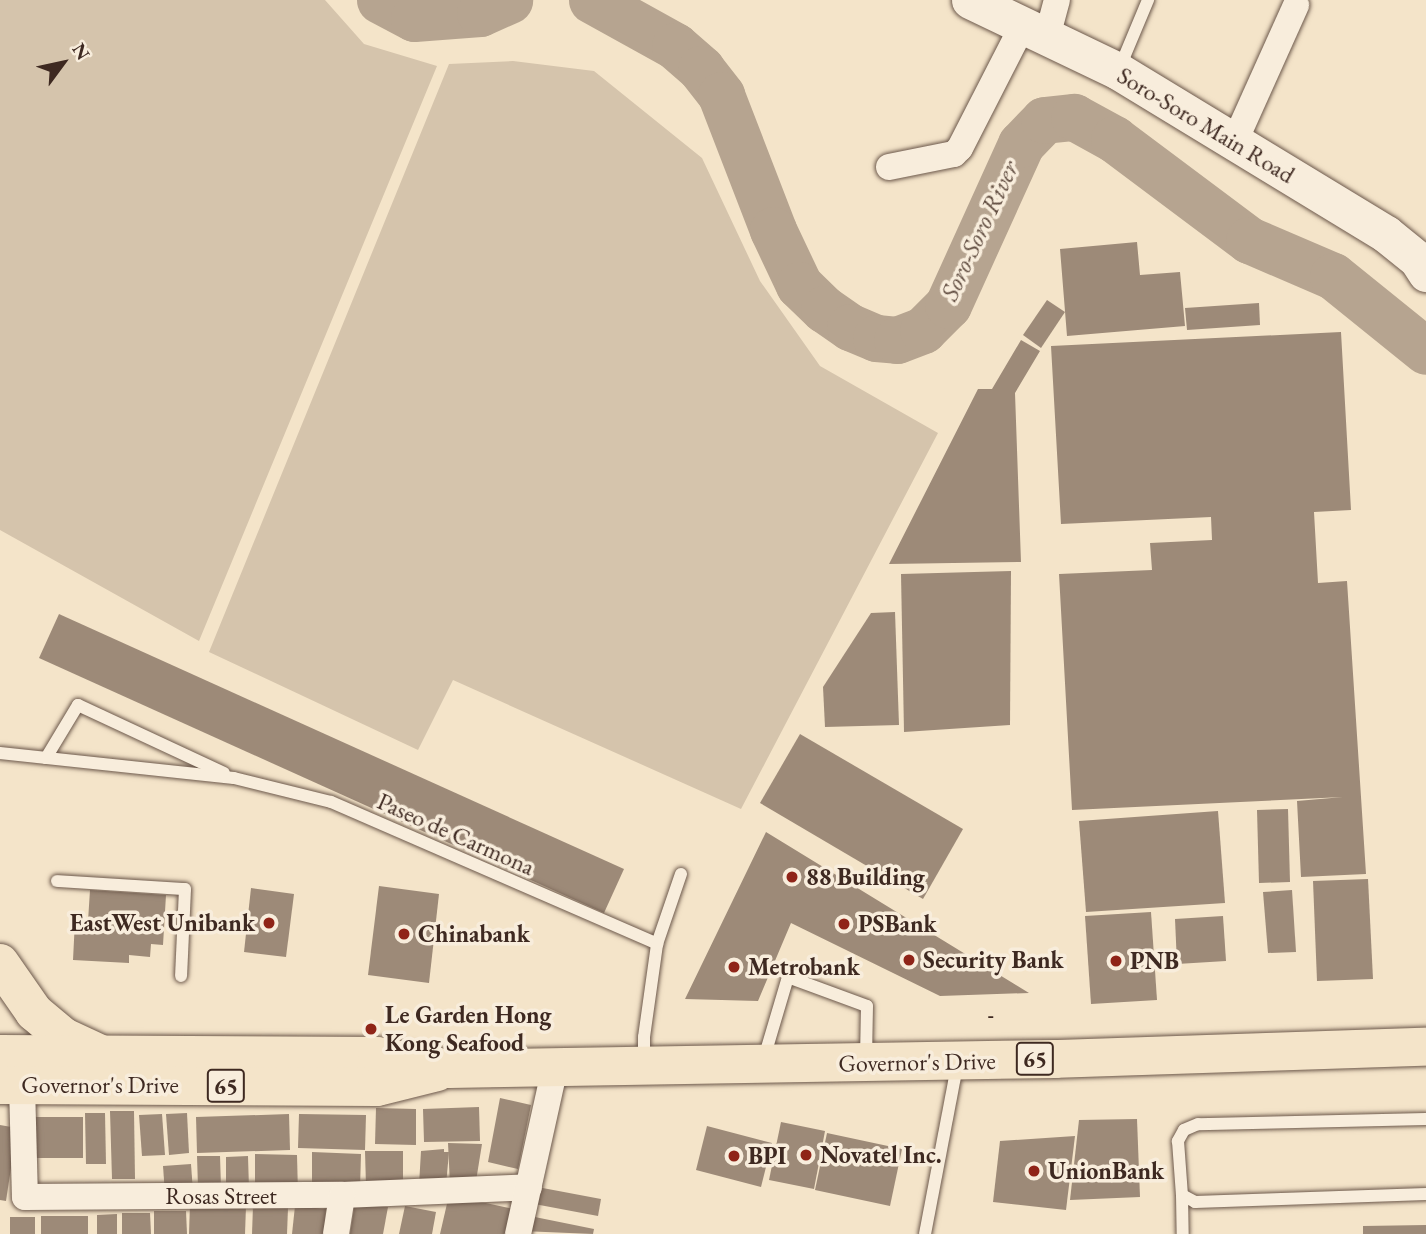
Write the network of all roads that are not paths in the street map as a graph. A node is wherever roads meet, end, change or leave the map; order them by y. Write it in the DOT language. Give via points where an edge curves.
graph roads {
  1 [pos="970,0"];
  2 [pos="1057,0"];
  3 [pos="1148,0"];
  4 [pos="1296,5"];
  5 [pos="1035,31"];
  6 [pos="1118,71"];
  7 [pos="1235,141"];
  8 [pos="889,166"];
  9 [pos="1426,273"];
  10 [pos="3,753"];
  11 [pos="46,758"];
  12 [pos="234,778"];
  13 [pos="681,874"];
  14 [pos="57,881"];
  15 [pos="657,944"];
  16 [pos="0,963"];
  17 [pos="181,976"];
  18 [pos="1426,1047"];
  19 [pos="0,1054"];
  20 [pos="103,1055"];
  21 [pos="958,1061"];
  22 [pos="866,1063"];
  23 [pos="762,1065"];
  24 [pos="644,1066"];
  25 [pos="555,1068"];
  26 [pos="449,1069"];
  27 [pos="11,1085"];
  28 [pos="1426,1119"];
  29 [pos="529,1187"];
  30 [pos="1426,1194"];
  31 [pos="342,1195"];
  32 [pos="1182,1195"];
  33 [pos="336,1234"];
  34 [pos="518,1234"];
  35 [pos="925,1234"];
  36 [pos="1183,1234"];
  1 -- 5 [label="street, Soro-Soro Main Road"];
  2 -- 5 [label="street"];
  3 -- 6 [label="lane"];
  4 -- 7 [label="street"];
  5 -- 6 [label="street, Soro-Soro Main Road"];
  5 -- 8 [label="street" via="954,154"];
  6 -- 7 [label="street, Soro-Soro Main Road"];
  7 -- 9 [label="street, Soro-Soro Main Road" via="1386,234"];
  10 -- 11 [label="lane, Paseo de Carmona"];
  11 -- 12 [label="lane, Paseo de Carmona"];
  11 -- 12 [label="lane, Paseo de Carmona" via="78,705"];
  12 -- 15 [label="lane, Paseo de Carmona" via="331,802"];
  13 -- 15 [label="lane"];
  14 -- 17 [label="lane" via="185,889"];
  15 -- 24 [label="lane"];
  16 -- 20 [label="highway" via="34,1012 64,1037"];
  18 -- 21 [label="highway, Governor's Drive / 65"];
  19 -- 20 [label="highway, Governor's Drive / 65"];
  20 -- 26 [label="highway, Governor's Drive / 65" via="377,1056"];
  21 -- 22 [label="highway, Governor's Drive / 65"];
  21 -- 35 [label="lane"];
  22 -- 23 [label="highway, Governor's Drive / 65"];
  22 -- 23 [label="lane" via="867,1006 788,977"];
  23 -- 24 [label="highway, Governor's Drive / 65"];
  24 -- 25 [label="highway, Governor's Drive / 65"];
  25 -- 26 [label="highway, Governor's Drive / 65"];
  25 -- 29 [label="street"];
  26 -- 27 [label="highway, Governor's Drive / 65" via="377,1087"];
  27 -- 31 [label="street, Rosas Street" via="25,1197"];
  28 -- 32 [label="lane" via="1199,1124 1184,1130 1178,1141"];
  29 -- 31 [label="street, Rosas Street"];
  29 -- 34 [label="street"];
  30 -- 32 [label="lane" via="1207,1204"];
  31 -- 33 [label="street"];
  32 -- 36 [label="lane"];
}
